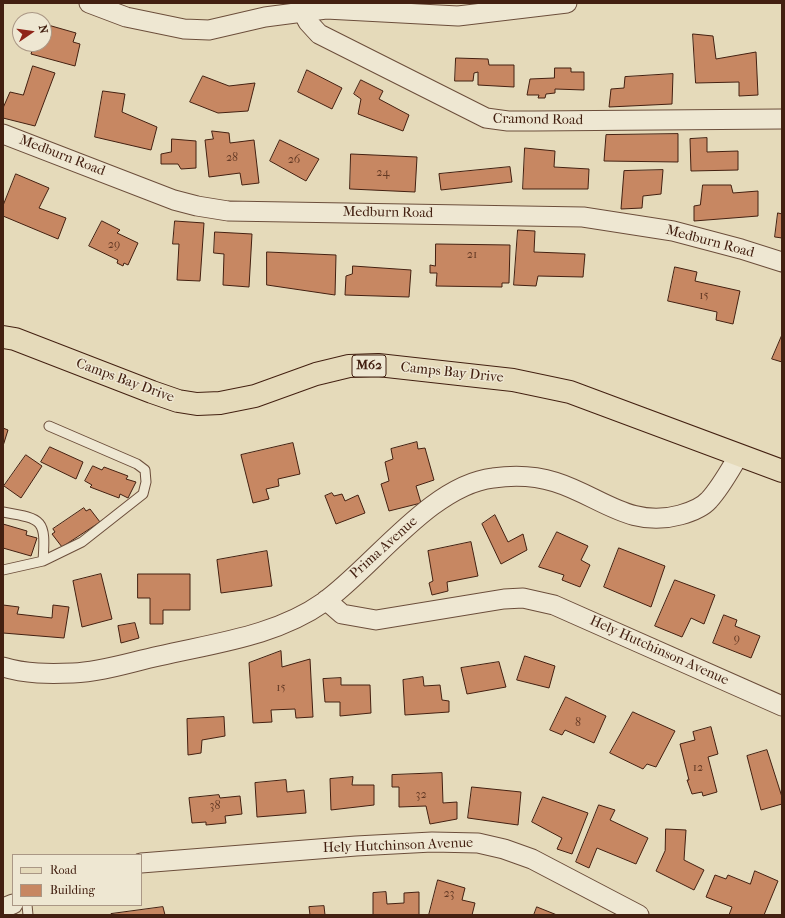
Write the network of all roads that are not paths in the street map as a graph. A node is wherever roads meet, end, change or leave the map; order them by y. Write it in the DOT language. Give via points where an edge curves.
graph roads {
  1 [pos="89,3"];
  2 [pos="567,3"];
  3 [pos="302,12"];
  4 [pos="782,119"];
  5 [pos="3,134"];
  6 [pos="782,262"];
  7 [pos="3,337"];
  8 [pos="49,426"];
  9 [pos="739,455"];
  10 [pos="782,471"];
  11 [pos="3,512"];
  12 [pos="43,561"];
  13 [pos="3,570"];
  14 [pos="326,600"];
  15 [pos="3,667"];
  16 [pos="782,706"];
  17 [pos="142,864"];
  18 [pos="640,915"];
  1 -- 3 [label="street" via="126,17 184,29 209,30 265,17"];
  2 -- 3 [label="street" via="458,16 352,9"];
  3 -- 4 [label="street, Cramond Road" via="319,34 486,118 528,121"];
  5 -- 6 [label="street, Medburn Road" via="174,200 197,206 228,211 583,217 674,231"];
  7 -- 9 [label="main road, Camps Bay Drive / M62" via="178,401 197,404 220,403 255,396 316,374 349,366 378,366 513,380 570,392"];
  8 -- 12 [label="lane" via="137,464 145,470 146,482 143,494 82,542"];
  9 -- 10 [label="main road, Camps Bay Drive / M62"];
  9 -- 14 [label="street, Prima Avenue" via="709,500 695,511 655,520 634,517 554,482 511,477 472,482 426,511"];
  11 -- 12 [label="lane" via="32,517 39,524 44,535"];
  12 -- 13 [label="lane"];
  14 -- 15 [label="street, Prima Avenue" via="302,616 248,636 88,672 38,674"];
  14 -- 16 [label="street, Hely Hutchinson Avenue" via="342,614 376,620 504,599 523,598 554,605"];
  17 -- 18 [label="street, Hely Hutchinson Avenue" via="356,846 478,842 532,859"];
}
